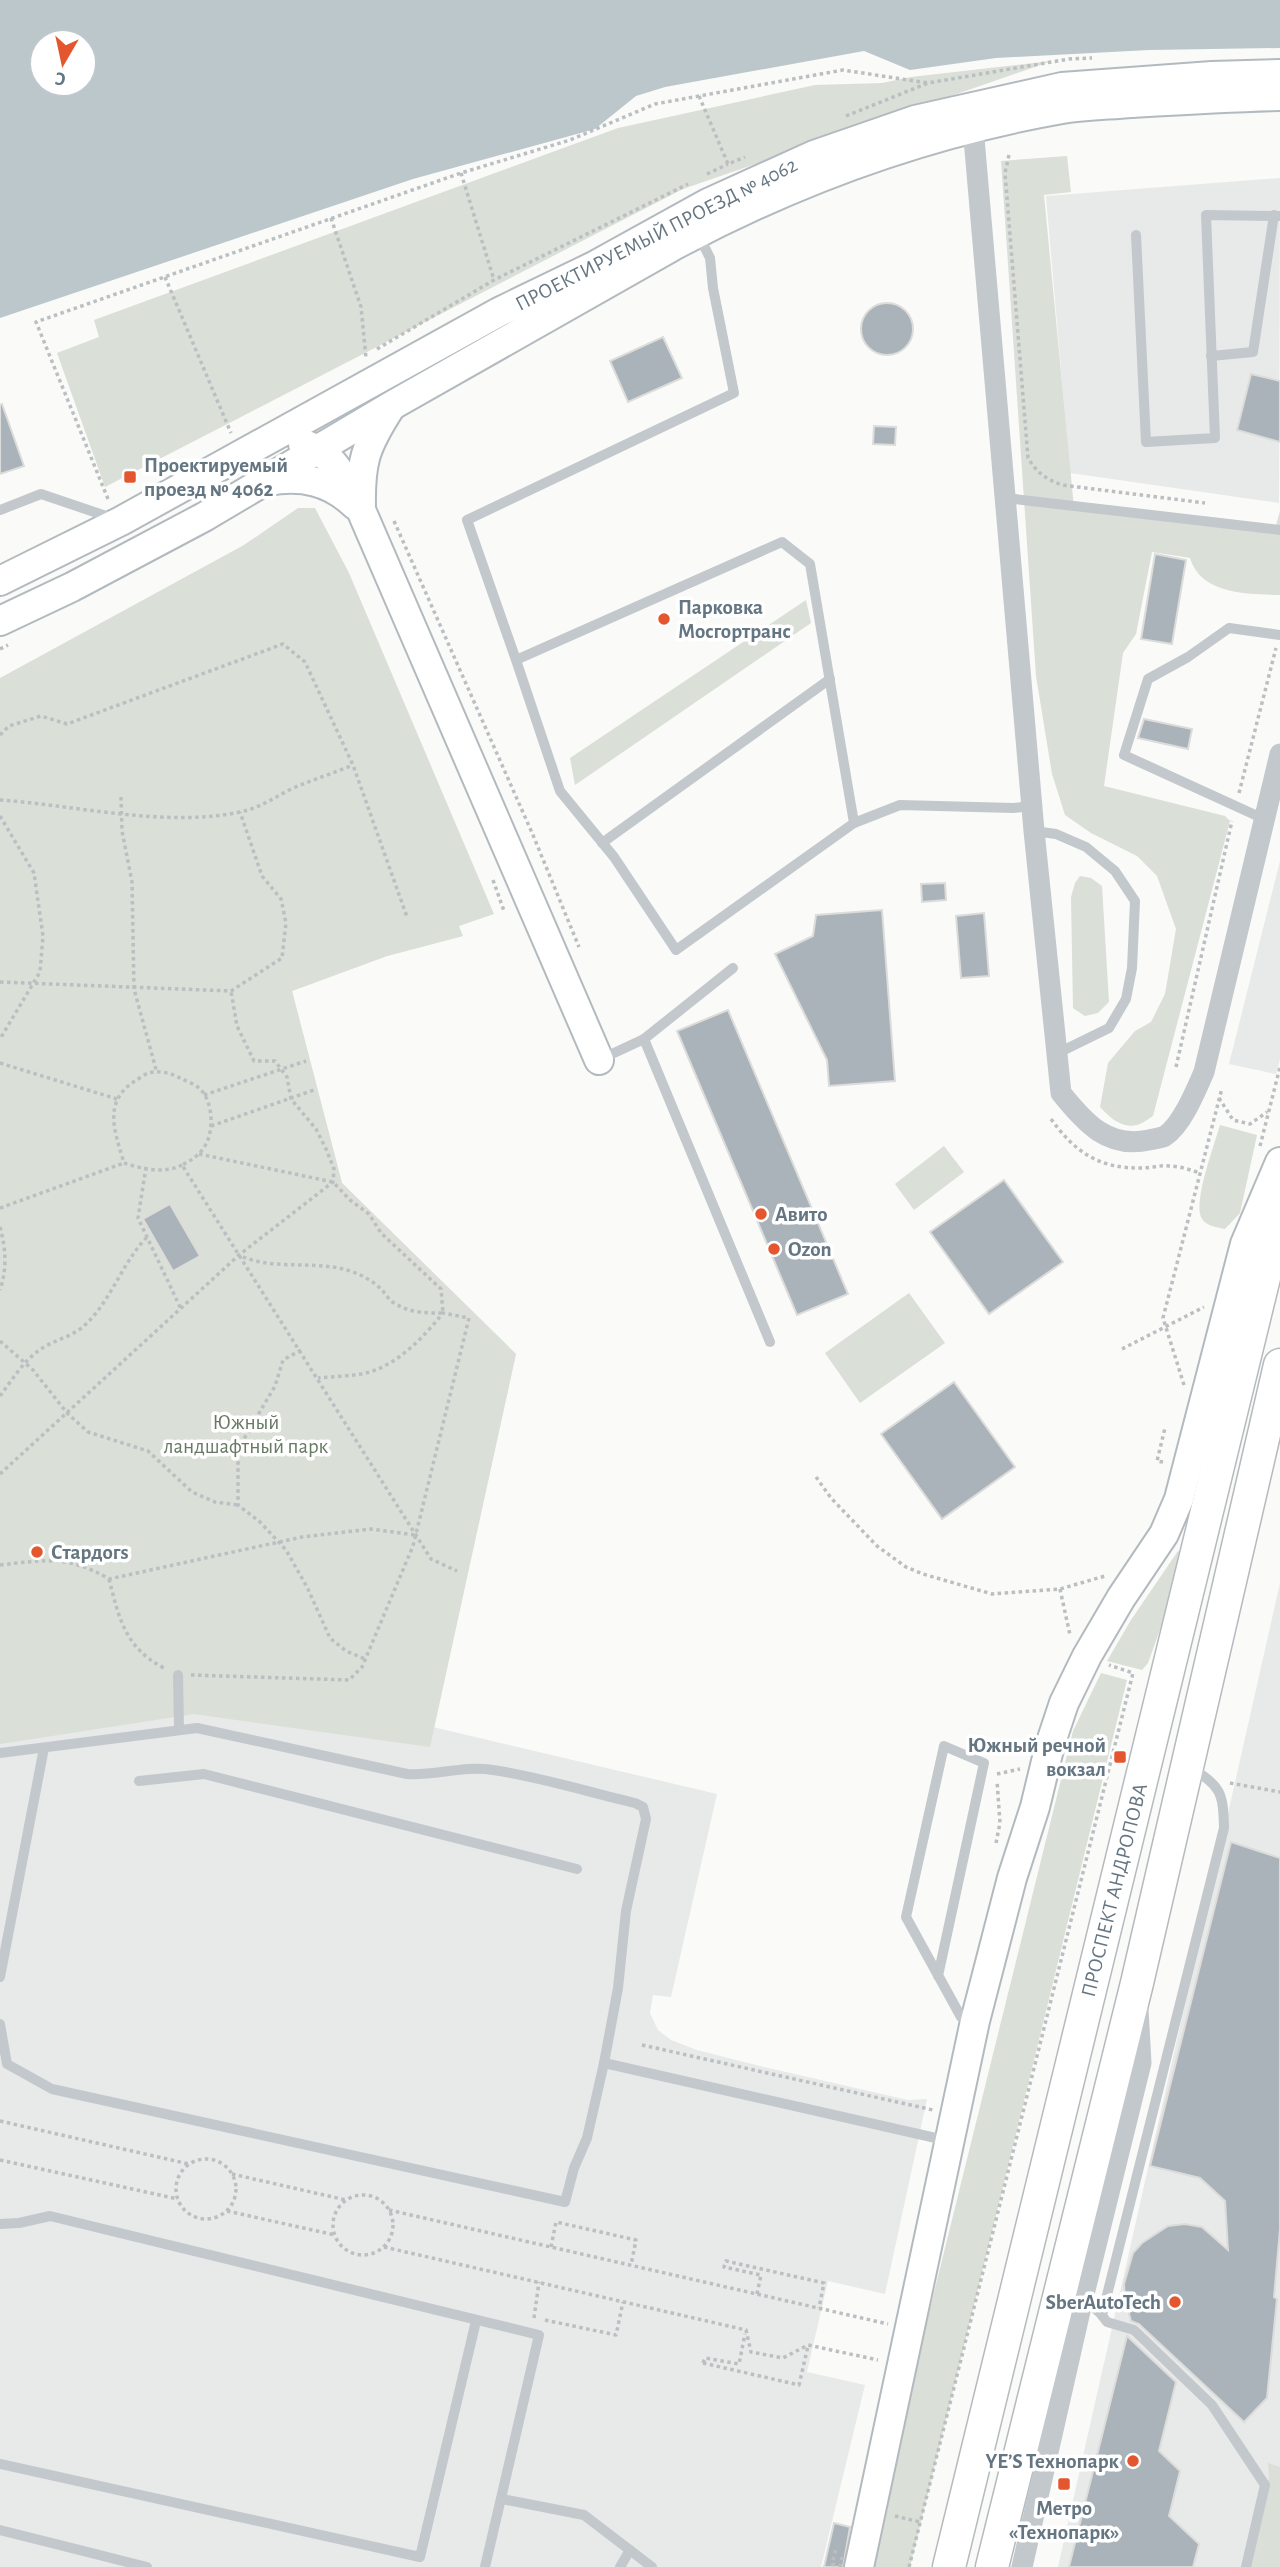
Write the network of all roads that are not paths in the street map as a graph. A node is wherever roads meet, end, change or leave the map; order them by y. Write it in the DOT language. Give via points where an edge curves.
graph roads {
  1 [pos="1280,74"];
  2 [pos="1280,96"];
  3 [pos="973,127"];
  4 [pos="1277,216"];
  5 [pos="692,224"];
  6 [pos="1136,235"];
  7 [pos="1212,356"];
  8 [pos="391,406"];
  9 [pos="265,441"];
  10 [pos="317,449"];
  11 [pos="265,482"];
  12 [pos="1006,498"];
  13 [pos="0,510"];
  14 [pos="361,510"];
  15 [pos="121,521"];
  16 [pos="1280,530"];
  17 [pos="0,581"];
  18 [pos="0,621"];
  19 [pos="1280,634"];
  20 [pos="516,660"];
  21 [pos="830,679"];
  22 [pos="1280,754"];
  23 [pos="1032,806"];
  24 [pos="1264,819"];
  25 [pos="854,823"];
  26 [pos="1034,831"];
  27 [pos="602,843"];
  28 [pos="733,968"];
  29 [pos="644,1039"];
  30 [pos="1058,1053"];
  31 [pos="600,1060"];
  32 [pos="1280,1162"];
  33 [pos="1280,1212"];
  34 [pos="770,1342"];
  35 [pos="1280,1365"];
  36 [pos="178,1675"];
  37 [pos="179,1730"];
  38 [pos="44,1748"];
  39 [pos="0,1753"];
  40 [pos="1187,1766"];
  41 [pos="139,1781"];
  42 [pos="577,1869"];
  43 [pos="938,1976"];
  44 [pos="0,1978"];
  45 [pos="1137,1983"];
  46 [pos="975,2021"];
  47 [pos="0,2024"];
  48 [pos="604,2063"];
  49 [pos="949,2141"];
  50 [pos="0,2224"];
  51 [pos="1083,2298"];
  52 [pos="1102,2315"];
  53 [pos="476,2321"];
  54 [pos="0,2465"];
  55 [pos="502,2498"];
  56 [pos="0,2530"];
  57 [pos="630,2550"];
  58 [pos="850,2562"];
  59 [pos="147,2567"];
  60 [pos="485,2567"];
  61 [pos="620,2567"];
  62 [pos="652,2567"];
  63 [pos="948,2567"];
  64 [pos="992,2567"];
  65 [pos="1022,2567"];
  66 [pos="1246,2567"];
  1 -- 5 [label="main road, ПРОЕКТИРУЕМЫЙ ПРОЕЗД № 4062" via="1062,87 964,107 814,155"];
  2 -- 3 [label="main road, ПРОЕКТИРУЕМЫЙ ПРОЕЗД № 4062" via="1065,108"];
  3 -- 5 [label="main road, ПРОЕКТИРУЕМЫЙ ПРОЕЗД № 4062" via="822,175"];
  3 -- 12 [label="street"];
  4 -- 7 [label="lane" via="1253,352"];
  4 -- 7 [label="lane" via="1206,215"];
  5 -- 8 [label="main road, ПРОЕКТИРУЕМЫЙ ПРОЕЗД № 4062"];
  5 -- 9 [label="main road, ПРОЕКТИРУЕМЫЙ ПРОЕЗД № 4062" via="499,312"];
  5 -- 20 [label="lane" via="710,258 734,393 467,520"];
  6 -- 7 [label="lane" via="1146,442 1215,438"];
  8 -- 10 [label="main road, ПРОЕКТИРУЕМЫЙ ПРОЕЗД № 4062"];
  8 -- 14 [label="main road" via="371,437 360,473"];
  9 -- 10 [label="main road" via="287,440"];
  9 -- 15 [label="main road, ПРОЕКТИРУЕМЫЙ ПРОЕЗД № 4062"];
  10 -- 11 [label="main road, ПРОЕКТИРУЕМЫЙ ПРОЕЗД № 4062"];
  10 -- 14 [label="main road" via="334,461"];
  11 -- 14 [label="main road" via="315,480 341,491"];
  11 -- 18 [label="main road, ПРОЕКТИРУЕМЫЙ ПРОЕЗД № 4062"];
  12 -- 16 [label="lane"];
  12 -- 23 [label="street"];
  13 -- 15 [label="lane" via="41,494"];
  14 -- 31 [label="main road"];
  15 -- 17 [label="main road, ПРОЕКТИРУЕМЫЙ ПРОЕЗД № 4062"];
  19 -- 24 [label="lane" via="1230,628 1148,679 1124,755"];
  20 -- 21 [label="lane" via="782,542 810,564"];
  20 -- 27 [label="lane" via="560,791"];
  21 -- 25 [label="lane"];
  21 -- 27 [label="lane"];
  22 -- 24 [label="street"];
  23 -- 25 [label="lane" via="900,805"];
  23 -- 26 [label="street"];
  24 -- 30 [label="street" via="1204,1072 1188,1109 1165,1136 1132,1144 1109,1139 1079,1117 1061,1093"];
  25 -- 27 [label="lane" via="676,950"];
  26 -- 30 [label="street"];
  26 -- 30 [label="lane" via="1056,834 1086,847 1115,871 1135,901 1126,999 1109,1028"];
  28 -- 29 [label="lane"];
  29 -- 31 [label="lane"];
  29 -- 34 [label="lane"];
  32 -- 46 [label="main road" via="1245,1244 1179,1499 1164,1534 1121,1598 1064,1703"];
  33 -- 63 [label="main road, ПРОСПЕКТ АНДРОПОВА"];
  35 -- 40 [label="main road, ПРОСПЕКТ АНДРОПОВА"];
  36 -- 37 [label="lane"];
  37 -- 38 [label="lane"];
  37 -- 48 [label="lane" via="197,1728 407,1774 491,1769 643,1807 646,1819 626,1911"];
  38 -- 39 [label="lane"];
  38 -- 44 [label="lane"];
  40 -- 45 [label="main road, ПРОСПЕКТ АНДРОПОВА"];
  40 -- 52 [label="lane" via="1222,1794 1224,1828"];
  41 -- 42 [label="lane" via="204,1774"];
  43 -- 43 [label="lane" via="906,1917 944,1746 984,1763"];
  43 -- 46 [label="lane" via="961,2017"];
  45 -- 51 [label="street" via="1141,2063"];
  45 -- 64 [label="main road, ПРОСПЕКТ АНДРОПОВА"];
  46 -- 49 [label="main road"];
  47 -- 48 [label="lane" via="7,2064 52,2089 565,2202 587,2138"];
  48 -- 49 [label="lane"];
  49 -- 58 [label="main road"];
  50 -- 53 [label="lane" via="50,2216"];
  51 -- 52 [label="lane"];
  51 -- 65 [label="street"];
  52 -- 66 [label="lane" via="1107,2322 1134,2330 1212,2405 1265,2486"];
  53 -- 54 [label="lane" via="420,2557"];
  53 -- 55 [label="lane" via="538,2335"];
  55 -- 57 [label="lane" via="584,2515"];
  55 -- 60 [label="lane"];
  56 -- 59 [label="lane"];
  57 -- 61 [label="lane"];
  57 -- 62 [label="lane"];
}
